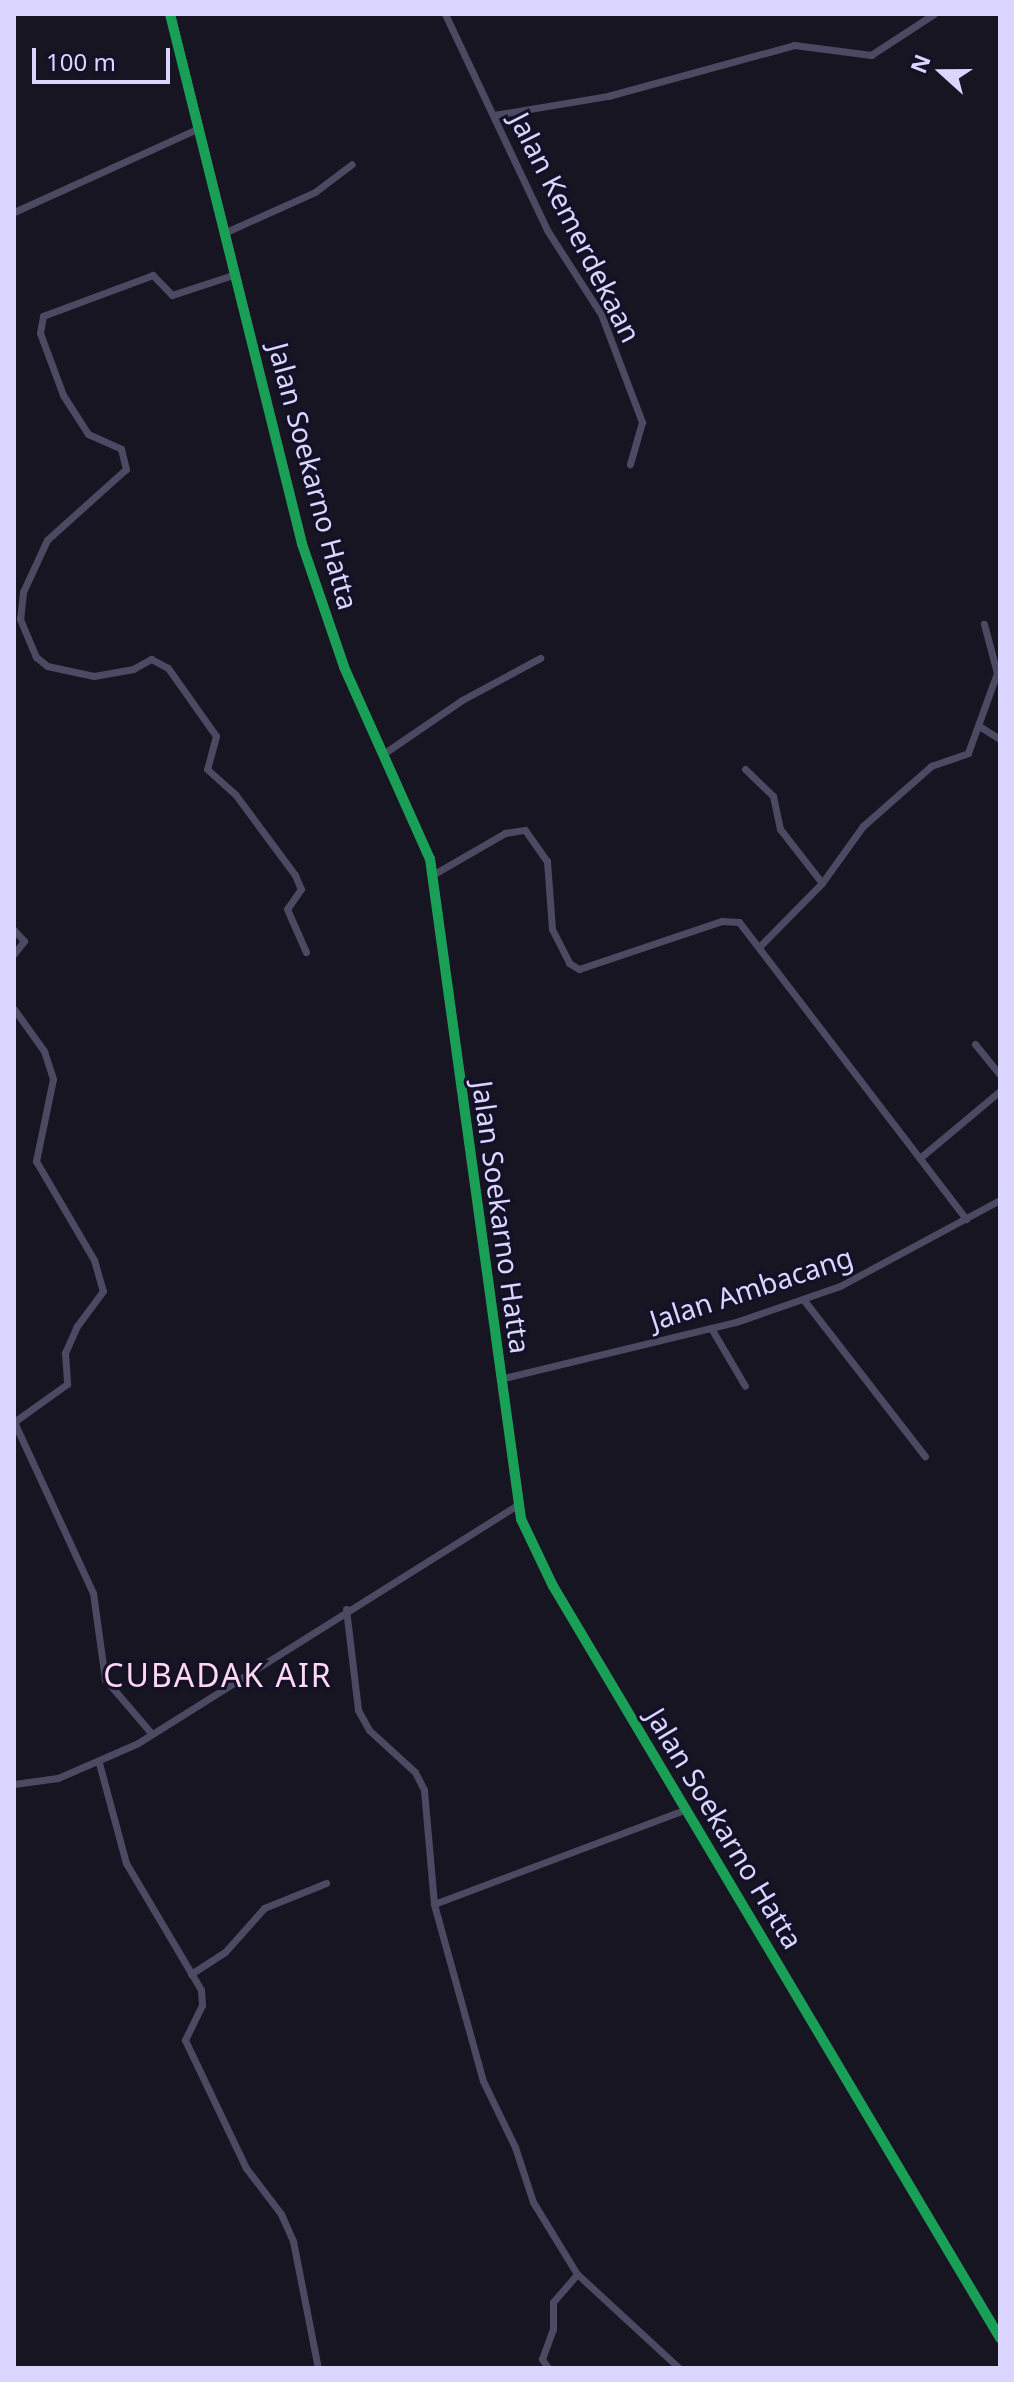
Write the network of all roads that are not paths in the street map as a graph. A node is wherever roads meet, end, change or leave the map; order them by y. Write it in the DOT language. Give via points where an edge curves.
graph roads {
  1 [pos="170,14"];
  2 [pos="445,14"];
  3 [pos="934,14"];
  4 [pos="494,115"];
  5 [pos="199,128"];
  6 [pos="352,164"];
  7 [pos="14,212"];
  8 [pos="226,232"];
  9 [pos="236,274"];
  10 [pos="630,464"];
  11 [pos="984,624"];
  12 [pos="540,658"];
  13 [pos="979,726"];
  14 [pos="1000,739"];
  15 [pos="386,752"];
  16 [pos="745,769"];
  17 [pos="434,874"];
  18 [pos="822,883"];
  19 [pos="14,930"];
  20 [pos="761,945"];
  21 [pos="306,952"];
  22 [pos="14,954"];
  23 [pos="14,1009"];
  24 [pos="975,1044"];
  25 [pos="1000,1075"];
  26 [pos="1000,1091"];
  27 [pos="921,1157"];
  28 [pos="1000,1200"];
  29 [pos="966,1219"];
  30 [pos="803,1299"];
  31 [pos="711,1328"];
  32 [pos="500,1379"];
  33 [pos="745,1386"];
  34 [pos="14,1422"];
  35 [pos="925,1456"];
  36 [pos="517,1505"];
  37 [pos="346,1609"];
  38 [pos="152,1734"];
  39 [pos="99,1763"];
  40 [pos="14,1784"];
  41 [pos="687,1809"];
  42 [pos="326,1883"];
  43 [pos="434,1904"];
  44 [pos="191,1974"];
  45 [pos="577,2274"];
  46 [pos="1000,2338"];
  47 [pos="318,2368"];
  48 [pos="548,2368"];
  49 [pos="679,2368"];
  1 -- 5 [label="street, Jalan Soekarno Hatta"];
  2 -- 4 [label="street, Jalan Kemerdekaan"];
  3 -- 4 [label="street" via="871,55 794,45 608,96"];
  4 -- 10 [label="street, Jalan Kemerdekaan" via="547,230 601,314 617,354 642,422"];
  5 -- 7 [label="street"];
  5 -- 8 [label="street, Jalan Soekarno Hatta"];
  6 -- 8 [label="street" via="315,192"];
  8 -- 9 [label="street, Jalan Soekarno Hatta"];
  9 -- 15 [label="street, Jalan Soekarno Hatta" via="302,544 344,667"];
  9 -- 21 [label="street" via="172,295 153,275 43,316 40,333 63,395 88,434 121,449 126,469 47,540 23,592 20,619 36,657 47,666 94,676 133,669 151,659 168,668 216,736 207,769 235,794 295,875 301,889 287,909"];
  11 -- 13 [label="street" via="997,673"];
  12 -- 15 [label="street" via="462,700"];
  13 -- 14 [label="street"];
  13 -- 18 [label="street" via="968,753 922,773 863,826"];
  15 -- 17 [label="street, Jalan Soekarno Hatta" via="422,832"];
  16 -- 18 [label="street" via="773,796 780,829"];
  17 -- 20 [label="street" via="505,833 525,830 547,861 549,920 573,967 590,968 729,919"];
  17 -- 32 [label="street, Jalan Soekarno Hatta"];
  18 -- 20 [label="street"];
  19 -- 22 [label="street" via="24,941"];
  20 -- 27 [label="street"];
  23 -- 34 [label="street" via="44,1051 53,1079 36,1161 94,1260 103,1291 65,1353 67,1384"];
  24 -- 25 [label="street"];
  26 -- 27 [label="street"];
  27 -- 29 [label="street"];
  28 -- 29 [label="street, Jalan Ambacang"];
  29 -- 30 [label="street, Jalan Ambacang" via="880,1269"];
  30 -- 31 [label="street, Jalan Ambacang"];
  30 -- 35 [label="street"];
  31 -- 32 [label="street, Jalan Ambacang"];
  31 -- 33 [label="street"];
  32 -- 36 [label="street, Jalan Soekarno Hatta"];
  34 -- 38 [label="street" via="93,1593 105,1679"];
  36 -- 37 [label="street"];
  36 -- 41 [label="street, Jalan Soekarno Hatta" via="553,1586"];
  37 -- 38 [label="street"];
  37 -- 43 [label="street" via="358,1710 369,1730 415,1772 424,1790"];
  38 -- 39 [label="street"];
  39 -- 40 [label="street" via="58,1778"];
  39 -- 44 [label="street" via="126,1863"];
  41 -- 43 [label="street"];
  41 -- 46 [label="street, Jalan Soekarno Hatta"];
  42 -- 44 [label="street" via="264,1908 225,1952"];
  43 -- 45 [label="street" via="458,2003 494,2111 515,2147 533,2202"];
  44 -- 47 [label="street" via="203,1996 185,2040 246,2168 286,2222"];
  45 -- 48 [label="street" via="553,2302 553,2329 542,2359"];
  45 -- 49 [label="street"];
}
